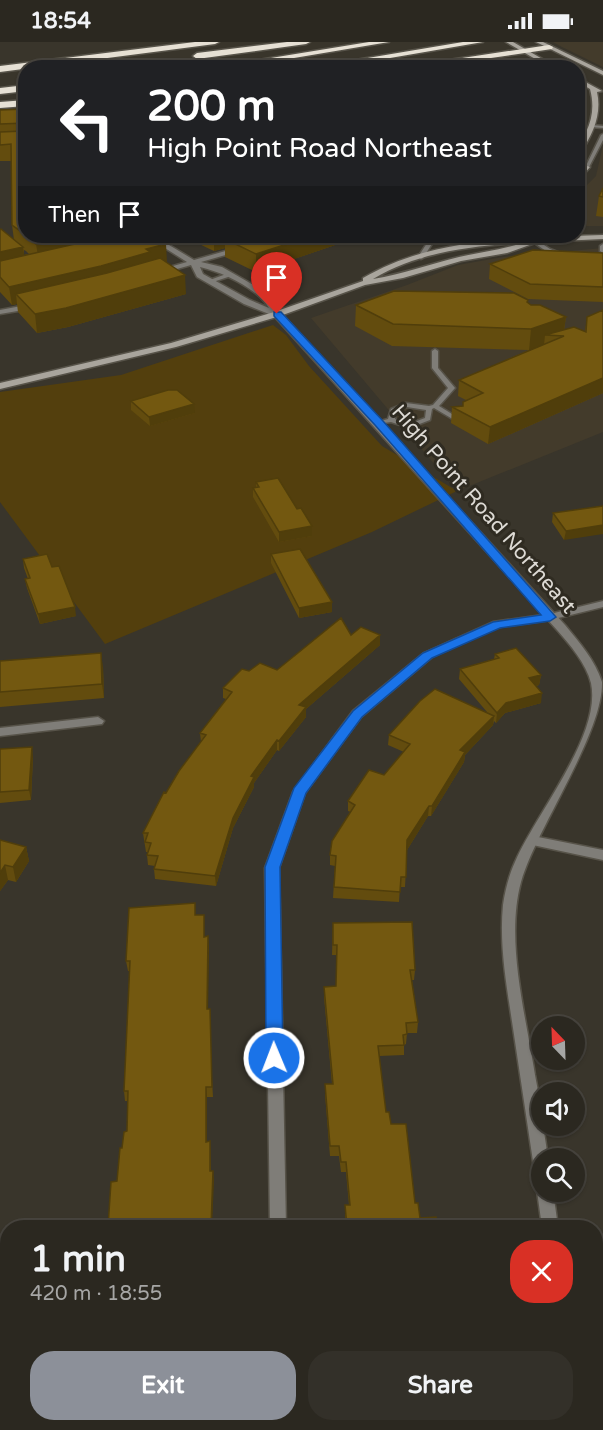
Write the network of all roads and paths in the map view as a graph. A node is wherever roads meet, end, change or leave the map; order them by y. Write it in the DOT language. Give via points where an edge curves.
graph roads {
  1 [pos="215,42"];
  2 [pos="306,42"];
  3 [pos="386,42"];
  4 [pos="479,42"];
  5 [pos="509,42"];
  6 [pos="539,42"];
  7 [pos="549,47"];
  8 [pos="525,51"];
  9 [pos="182,58"];
  10 [pos="72,60"];
  11 [pos="267,60"];
  12 [pos="363,60"];
  13 [pos="459,60"];
  14 [pos="541,60"];
  15 [pos="576,60"];
  16 [pos="585,64"];
  17 [pos="18,67"];
  18 [pos="0,69"];
  19 [pos="603,73"];
  20 [pos="18,76"];
  21 [pos="0,77"];
  22 [pos="585,84"];
  23 [pos="593,88"];
  24 [pos="18,89"];
  25 [pos="0,91"];
  26 [pos="603,93"];
  27 [pos="18,106"];
  28 [pos="0,107"];
  29 [pos="592,126"];
  30 [pos="603,127"];
  31 [pos="603,135"];
  32 [pos="585,139"];
  33 [pos="587,167"];
  34 [pos="585,170"];
  35 [pos="585,237"];
  36 [pos="603,237"];
  37 [pos="162,243"];
  38 [pos="430,243"];
  39 [pos="489,243"];
  40 [pos="524,243"];
  41 [pos="542,243"];
  42 [pos="246,246"];
  43 [pos="603,246"];
  44 [pos="603,251"];
  45 [pos="421,257"];
  46 [pos="571,258"];
  47 [pos="194,263"];
  48 [pos="150,275"];
  49 [pos="229,275"];
  50 [pos="210,280"];
  51 [pos="363,283"];
  52 [pos="40,304"];
  53 [pos="0,312"];
  54 [pos="277,314"];
  55 [pos="435,351"];
  56 [pos="463,384"];
  57 [pos="0,386"];
  58 [pos="452,388"];
  59 [pos="432,407"];
  60 [pos="458,420"];
  61 [pos="385,422"];
  62 [pos="603,604"];
  63 [pos="550,617"];
  64 [pos="98,721"];
  65 [pos="0,732"];
  66 [pos="533,841"];
  67 [pos="603,855"];
  68 [pos="539,1148"];
  69 [pos="547,1202"];
  70 [pos="278,1220"];
  71 [pos="549,1220"];
  1 -- 10 [label="highway"];
  2 -- 9 [label="highway"];
  3 -- 11 [label="highway"];
  4 -- 12 [label="highway"];
  5 -- 8 [label="main road"];
  6 -- 7 [label="main road"];
  7 -- 8 [label="highway"];
  7 -- 15 [label="main road"];
  8 -- 13 [label="highway"];
  8 -- 14 [label="main road"];
  16 -- 19 [label="main road"];
  17 -- 18 [label="highway"];
  20 -- 21 [label="highway"];
  22 -- 23 [label="main road"];
  23 -- 26 [label="main road"];
  23 -- 29 [label="main road" via="597,109"];
  24 -- 25 [label="highway"];
  27 -- 28 [label="highway"];
  29 -- 30 [label="lane"];
  29 -- 32 [label="main road"];
  31 -- 33 [label="lane"];
  33 -- 34 [label="main road"];
  35 -- 36 [label="main road"];
  37 -- 47 [label="street"];
  38 -- 45 [label="lane"];
  39 -- 45 [label="main road"];
  40 -- 51 [label="main road"];
  41 -- 46 [label="lane" via="548,250"];
  42 -- 47 [label="street"];
  43 -- 44 [label="lane"];
  45 -- 51 [label="main road" via="384,268"];
  47 -- 48 [label="street"];
  47 -- 49 [label="street, High Point Road Northeast"];
  47 -- 50 [label="street" via="200,275"];
  49 -- 50 [label="lane"];
  49 -- 54 [label="street, High Point Road Northeast" via="266,297"];
  50 -- 54 [label="street"];
  51 -- 54 [label="main road"];
  52 -- 53 [label="street"];
  54 -- 57 [label="main road" via="163,347"];
  54 -- 61 [label="street, High Point Road Northeast"];
  55 -- 58 [label="lane" via="435,368"];
  56 -- 58 [label="lane"];
  58 -- 59 [label="lane"];
  59 -- 60 [label="lane"];
  59 -- 61 [label="lane" via="406,405 393,410"];
  59 -- 61 [label="lane" via="428,419 409,426"];
  61 -- 63 [label="street, High Point Road Northeast"];
  62 -- 63 [label="street"];
  63 -- 66 [label="street, High Point Road Northeast" via="588,663 597,685 599,706 578,766"];
  63 -- 70 [label="street" via="497,624 428,655 357,714 299,792 273,867"];
  64 -- 65 [label="street"];
  66 -- 67 [label="street"];
  66 -- 68 [label="street, High Point Road Northeast" via="513,889 508,945"];
  69 -- 71 [label="street"];
}
